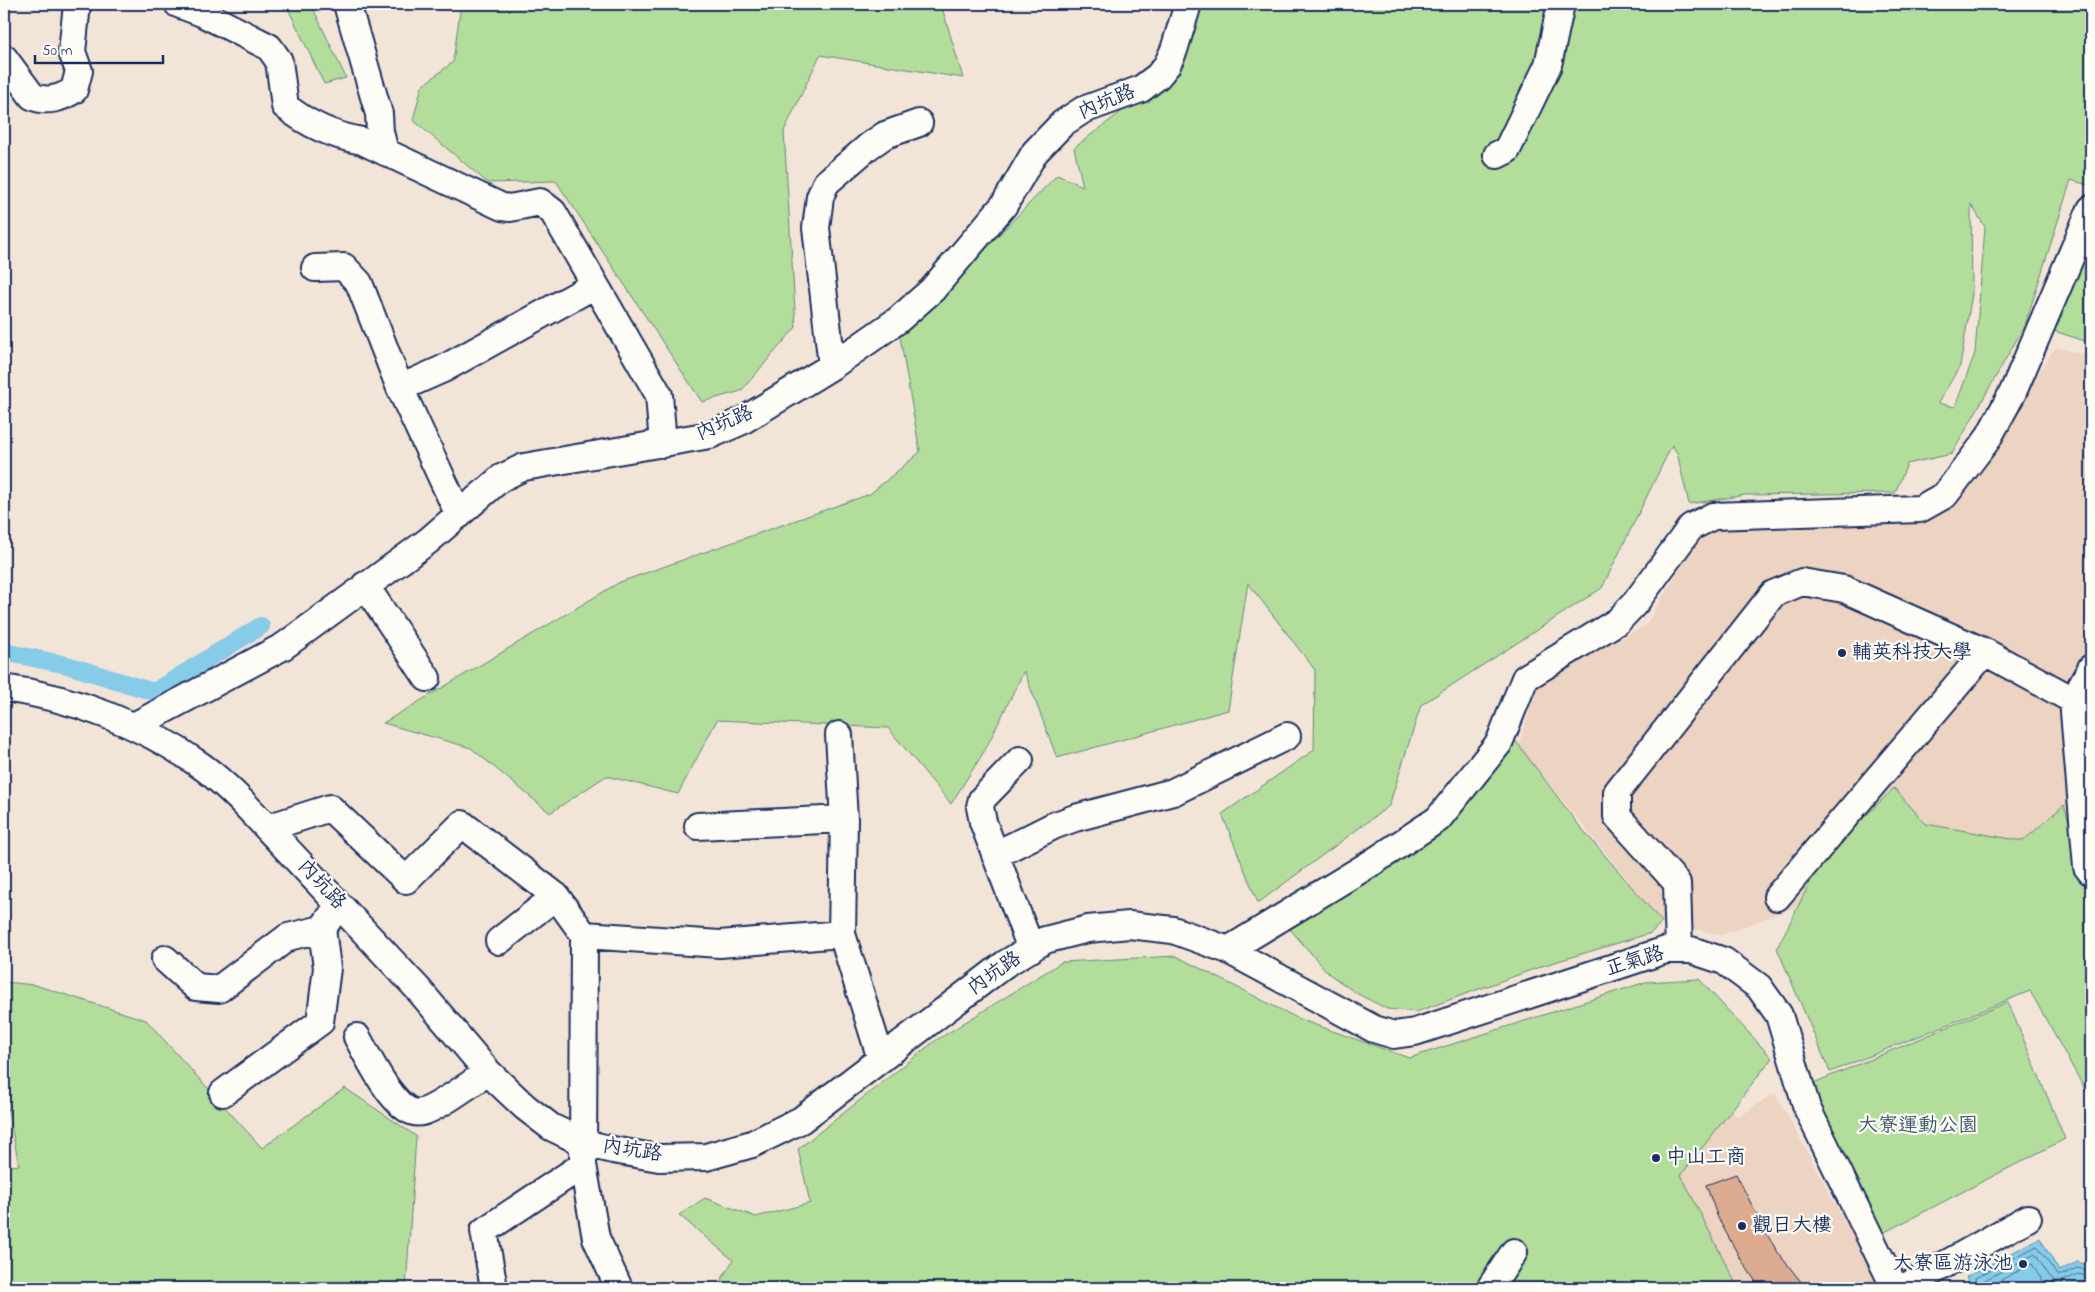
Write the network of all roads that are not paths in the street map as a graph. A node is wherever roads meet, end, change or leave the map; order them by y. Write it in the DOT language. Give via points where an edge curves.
graph roads {
  1 [pos="77,4"];
  2 [pos="178,4"];
  3 [pos="347,4"];
  4 [pos="1188,4"];
  5 [pos="1561,4"];
  6 [pos="4,58"];
  7 [pos="919,123"];
  8 [pos="385,152"];
  9 [pos="1497,155"];
  10 [pos="2091,209"];
  11 [pos="315,268"];
  12 [pos="595,285"];
  13 [pos="832,366"];
  14 [pos="400,388"];
  15 [pos="663,444"];
  16 [pos="458,515"];
  17 [pos="364,585"];
  18 [pos="1985,652"];
  19 [pos="2091,668"];
  20 [pos="427,678"];
  21 [pos="4,688"];
  22 [pos="2082,705"];
  23 [pos="134,726"];
  24 [pos="838,735"];
  25 [pos="1288,736"];
  26 [pos="1020,760"];
  27 [pos="844,819"];
  28 [pos="698,826"];
  29 [pos="267,828"];
  30 [pos="995,855"];
  31 [pos="2091,872"];
  32 [pos="556,896"];
  33 [pos="1777,898"];
  34 [pos="339,904"];
  35 [pos="322,930"];
  36 [pos="842,934"];
  37 [pos="584,935"];
  38 [pos="499,941"];
  39 [pos="1030,949"];
  40 [pos="1228,950"];
  41 [pos="1679,950"];
  42 [pos="165,958"];
  43 [pos="357,1037"];
  44 [pos="881,1059"];
  45 [pos="488,1072"];
  46 [pos="223,1093"];
  47 [pos="583,1154"];
  48 [pos="2028,1218"];
  49 [pos="1514,1252"];
  50 [pos="494,1288"];
  51 [pos="619,1288"];
  52 [pos="1490,1288"];
  53 [pos="1895,1288"];
  54 [pos="1903,1288"];
  1 -- 6 [label="street" via="72,52 79,71 74,90 45,100 32,96"];
  2 -- 8 [label="street" via="269,47 279,61 286,106 297,116"];
  3 -- 8 [label="street" via="379,114"];
  4 -- 13 [label="street, 內坑路" via="1174,50 1158,76 1141,89 1083,110 1063,123 1035,152 1004,205 932,290 898,320"];
  5 -- 9 [label="street" via="1548,65 1506,150"];
  7 -- 13 [label="street" via="885,135 869,146 826,183 820,196 816,228"];
  8 -- 12 [label="street" via="502,207 540,202 547,206"];
  10 -- 40 [label="street" via="2013,392 1987,440 1945,495 1920,509 1713,516 1691,526 1636,602 1618,621 1525,678 1500,743 1438,819"];
  11 -- 14 [label="street" via="344,266 359,283"];
  12 -- 14 [label="street" via="443,369"];
  12 -- 15 [label="street" via="659,395"];
  13 -- 15 [label="street, 內坑路" via="742,421 710,435"];
  14 -- 16 [label="street"];
  15 -- 16 [label="street, 內坑路" via="524,466 501,478"];
  16 -- 17 [label="street, 內坑路" via="428,541"];
  17 -- 20 [label="street"];
  17 -- 23 [label="street, 內坑路" via="284,646"];
  18 -- 22 [label="street"];
  18 -- 33 [label="street"];
  18 -- 41 [label="street" via="1844,589 1802,582 1773,594 1617,792 1617,816 1677,882"];
  19 -- 22 [label="street"];
  21 -- 23 [label="street, 內坑路" via="72,702"];
  22 -- 31 [label="street" via="2087,866"];
  23 -- 29 [label="street, 內坑路" via="200,764 229,788"];
  24 -- 27 [label="street"];
  25 -- 30 [label="street" via="1173,792 1052,826"];
  26 -- 30 [label="street" via="982,799 982,822"];
  27 -- 28 [label="street"];
  27 -- 36 [label="street"];
  29 -- 32 [label="street" via="330,808 406,880 462,824"];
  29 -- 34 [label="street, 內坑路"];
  30 -- 39 [label="street"];
  32 -- 37 [label="street"];
  32 -- 38 [label="street"];
  34 -- 35 [label="street"];
  34 -- 45 [label="street, 內坑路" via="418,989"];
  35 -- 42 [label="street" via="288,937 219,990 196,987"];
  35 -- 46 [label="street" via="327,968 320,1022"];
  36 -- 37 [label="street" via="720,944"];
  36 -- 44 [label="street"];
  37 -- 47 [label="street"];
  39 -- 40 [label="street, 內坑路" via="1045,940 1088,929 1129,925 1173,930"];
  39 -- 44 [label="street, 內坑路" via="1005,964"];
  40 -- 41 [label="street, 正氣路" via="1374,1028 1394,1035 1415,1032 1666,950"];
  41 -- 53 [label="street, 正氣路" via="1691,950 1724,961 1759,987 1779,1015 1808,1108"];
  43 -- 45 [label="street" via="396,1101 412,1113 428,1110"];
  44 -- 47 [label="street, 內坑路" via="801,1120 743,1146 706,1157"];
  45 -- 47 [label="street, 內坑路" via="525,1108"];
  47 -- 50 [label="street" via="484,1231"];
  47 -- 51 [label="street" via="596,1238"];
  48 -- 54 [label="street"];
  49 -- 52 [label="street"];
}
